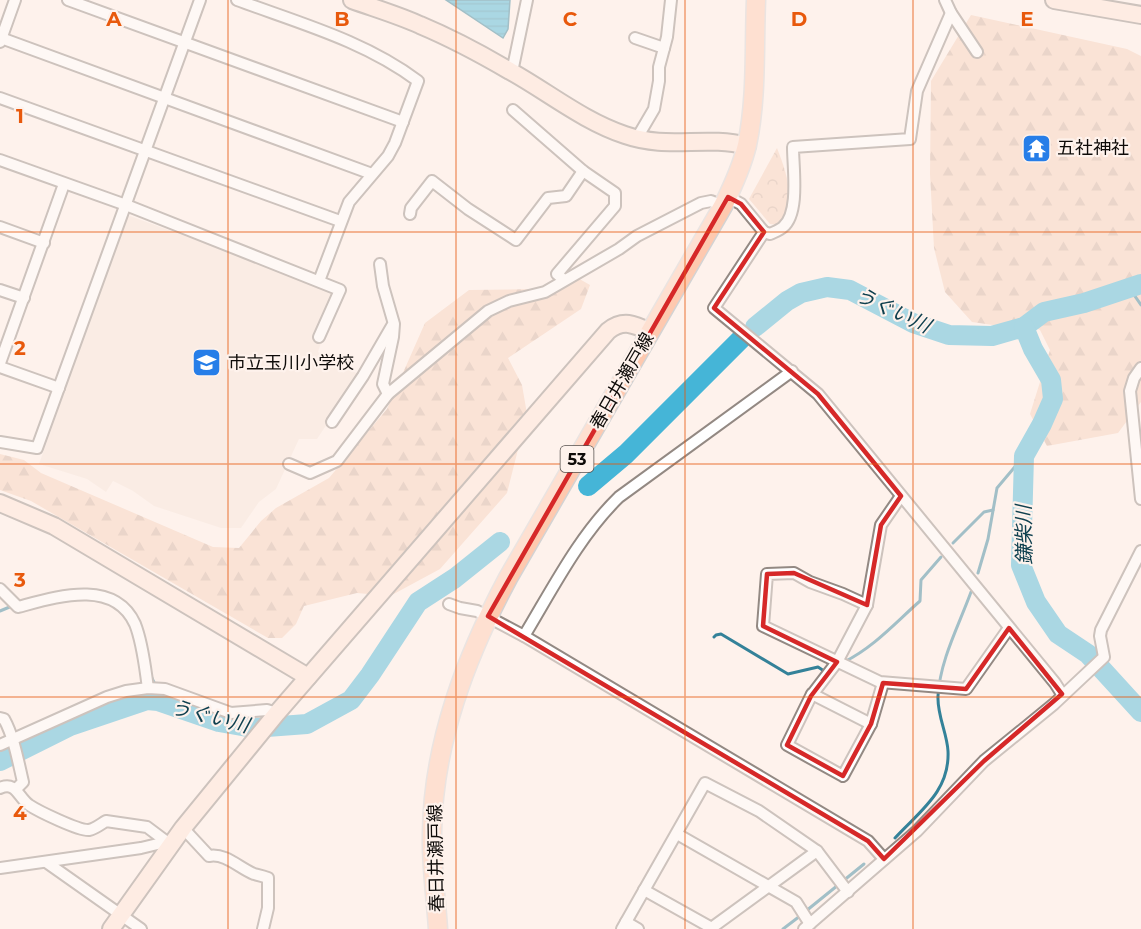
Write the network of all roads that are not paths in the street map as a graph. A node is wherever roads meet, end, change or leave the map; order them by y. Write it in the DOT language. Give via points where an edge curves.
graph roads {
  1 [pos="15,0"];
  2 [pos="68,0"];
  3 [pos="200,0"];
  4 [pos="237,0"];
  5 [pos="352,0"];
  6 [pos="527,0"];
  7 [pos="670,0"];
  8 [pos="756,0"];
  9 [pos="945,0"];
  10 [pos="1054,0"];
  11 [pos="1080,2"];
  12 [pos="951,13"];
  13 [pos="1141,15"];
  14 [pos="635,38"];
  15 [pos="1,40"];
  16 [pos="185,43"];
  17 [pos="664,48"];
  18 [pos="977,52"];
  19 [pos="512,72"];
  20 [pos="0,98"];
  21 [pos="165,98"];
  22 [pos="513,110"];
  23 [pos="403,122"];
  24 [pos="637,138"];
  25 [pos="747,146"];
  26 [pos="145,151"];
  27 [pos="0,160"];
  28 [pos="583,171"];
  29 [pos="372,174"];
  30 [pos="64,184"];
  31 [pos="725,201"];
  32 [pos="126,205"];
  33 [pos="410,214"];
  34 [pos="340,221"];
  35 [pos="0,227"];
  36 [pos="764,232"];
  37 [pos="44,243"];
  38 [pos="381,264"];
  39 [pos="564,280"];
  40 [pos="319,281"];
  41 [pos="0,290"];
  42 [pos="24,298"];
  43 [pos="394,324"];
  44 [pos="650,332"];
  45 [pos="319,337"];
  46 [pos="0,361"];
  47 [pos="1141,368"];
  48 [pos="792,371"];
  49 [pos="59,388"];
  50 [pos="388,394"];
  51 [pos="332,422"];
  52 [pos="0,442"];
  53 [pos="289,464"];
  54 [pos="901,496"];
  55 [pos="1141,499"];
  56 [pos="0,502"];
  57 [pos="1141,551"];
  58 [pos="0,589"];
  59 [pos="449,604"];
  60 [pos="867,605"];
  61 [pos="488,616"];
  62 [pos="1010,628"];
  63 [pos="524,636"];
  64 [pos="837,662"];
  65 [pos="308,677"];
  66 [pos="883,683"];
  67 [pos="148,688"];
  68 [pos="812,694"];
  69 [pos="1062,694"];
  70 [pos="277,713"];
  71 [pos="0,718"];
  72 [pos="871,724"];
  73 [pos="11,740"];
  74 [pos="0,746"];
  75 [pos="0,788"];
  76 [pos="16,789"];
  77 [pos="676,834"];
  78 [pos="174,837"];
  79 [pos="817,851"];
  80 [pos="884,859"];
  81 [pos="46,862"];
  82 [pos="0,868"];
  83 [pos="769,886"];
  84 [pos="644,890"];
  85 [pos="848,892"];
  86 [pos="115,925"];
  87 [pos="624,925"];
  88 [pos="807,926"];
  89 [pos="711,928"];
  90 [pos="141,929"];
  91 [pos="263,929"];
  92 [pos="438,929"];
  93 [pos="638,929"];
  1 -- 15 [label="street"];
  2 -- 16 [label="street"];
  3 -- 16 [label="street"];
  4 -- 23 [label="street" via="362,46 397,65 418,81"];
  5 -- 19 [label="street" via="419,24"];
  6 -- 19 [label="street"];
  7 -- 17 [label="street"];
  8 -- 25 [label="main road, 春日井瀬戸線 / 53"];
  9 -- 12 [label="street"];
  10 -- 11 [label="street"];
  11 -- 13 [label="street"];
  12 -- 18 [label="street"];
  12 -- 36 [label="street" via="917,91 910,139 793,147 794,206 790,218 783,228 770,234"];
  14 -- 17 [label="street"];
  15 -- 21 [label="street"];
  16 -- 21 [label="street"];
  16 -- 23 [label="street"];
  17 -- 24 [label="street" via="654,109"];
  19 -- 24 [label="street" via="596,123"];
  20 -- 26 [label="street"];
  21 -- 26 [label="street"];
  21 -- 29 [label="street"];
  22 -- 28 [label="street"];
  23 -- 29 [label="street" via="395,144"];
  24 -- 25 [label="street" via="674,144 730,141"];
  25 -- 31 [label="main road, 春日井瀬戸線 / 53"];
  26 -- 32 [label="street"];
  26 -- 34 [label="street"];
  27 -- 30 [label="street"];
  28 -- 33 [label="street" via="566,196 548,198 516,240 432,182"];
  28 -- 39 [label="street" via="615,193 615,206 557,274"];
  29 -- 34 [label="street" via="349,202"];
  30 -- 32 [label="street"];
  30 -- 37 [label="street"];
  31 -- 36 [label="street" via="741,204"];
  31 -- 39 [label="street" via="701,203"];
  31 -- 44 [label="main road, 春日井瀬戸線 / 53"];
  32 -- 40 [label="street"];
  32 -- 49 [label="street"];
  34 -- 40 [label="street"];
  35 -- 37 [label="street"];
  36 -- 48 [label="street" via="714,308"];
  37 -- 42 [label="street"];
  38 -- 43 [label="street"];
  39 -- 50 [label="street" via="545,292 488,311"];
  40 -- 45 [label="street" via="340,290"];
  41 -- 42 [label="street"];
  42 -- 46 [label="street"];
  43 -- 50 [label="street" via="383,384"];
  43 -- 51 [label="street"];
  44 -- 61 [label="main road, 春日井瀬戸線 / 53"];
  44 -- 65 [label="street" via="630,324 616,324 608,331"];
  46 -- 49 [label="street"];
  47 -- 55 [label="street" via="1130,392"];
  48 -- 54 [label="street" via="818,394"];
  48 -- 63 [label="street" via="603,512"];
  49 -- 52 [label="street" via="37,447"];
  50 -- 53 [label="street" via="337,461 310,473"];
  54 -- 60 [label="street" via="881,525"];
  54 -- 62 [label="street"];
  56 -- 65 [label="street" via="54,526"];
  57 -- 69 [label="street" via="1101,630 1104,657"];
  58 -- 67 [label="street" via="18,607 76,594 106,598 122,605 135,626"];
  59 -- 61 [label="street"];
  60 -- 64 [label="street"];
  60 -- 64 [label="street" via="794,573 767,574 763,626"];
  61 -- 63 [label="street"];
  61 -- 92 [label="main road, 春日井瀬戸線 / 53" via="457,694 435,785 432,834"];
  62 -- 66 [label="street" via="966,689"];
  62 -- 69 [label="street"];
  63 -- 80 [label="street" via="868,840"];
  64 -- 66 [label="street"];
  64 -- 68 [label="street"];
  65 -- 70 [label="street"];
  66 -- 72 [label="street"];
  67 -- 70 [label="street" via="165,689 231,713"];
  67 -- 73 [label="street" via="107,697"];
  68 -- 72 [label="street"];
  68 -- 72 [label="street" via="787,745 843,776"];
  69 -- 80 [label="street" via="984,761 917,831"];
  70 -- 78 [label="street"];
  71 -- 73 [label="street" via="8,727"];
  73 -- 74 [label="street"];
  73 -- 76 [label="street" via="23,782"];
  75 -- 76 [label="street"];
  76 -- 78 [label="street" via="29,805 78,829 91,830 106,821 147,827"];
  77 -- 79 [label="street" via="705,783 759,811"];
  77 -- 83 [label="street"];
  77 -- 84 [label="street"];
  78 -- 81 [label="street" via="141,848"];
  78 -- 86 [label="street"];
  78 -- 91 [label="street" via="209,856 217,855 268,878"];
  79 -- 83 [label="street"];
  79 -- 85 [label="street"];
  80 -- 85 [label="street"];
  81 -- 82 [label="street"];
  81 -- 86 [label="street"];
  83 -- 88 [label="street" via="796,902"];
  83 -- 89 [label="street"];
  84 -- 87 [label="street"];
  84 -- 89 [label="street"];
  85 -- 88 [label="street"];
  86 -- 90 [label="street"];
  87 -- 93 [label="street"];
}
